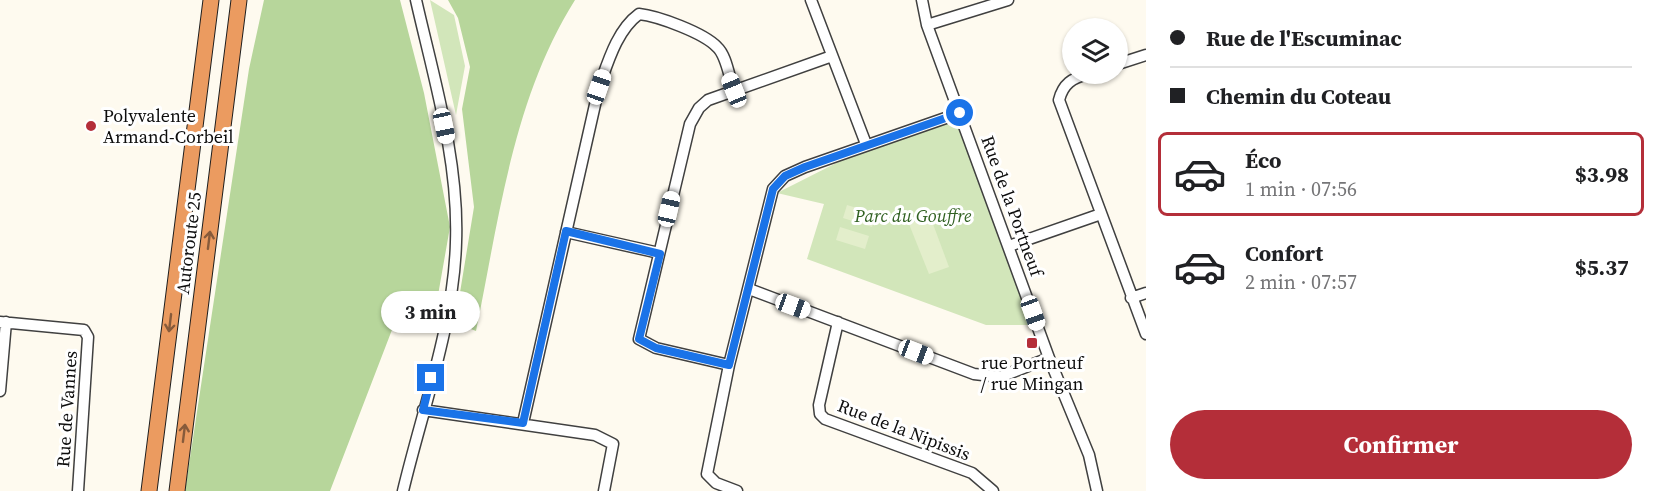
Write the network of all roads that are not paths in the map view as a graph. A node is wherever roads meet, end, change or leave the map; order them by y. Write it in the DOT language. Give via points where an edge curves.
graph roads {
  1 [pos="211,0"];
  2 [pos="241,0"];
  3 [pos="416,0"];
  4 [pos="811,0"];
  5 [pos="922,0"];
  6 [pos="1008,0"];
  7 [pos="927,25"];
  8 [pos="1146,55"];
  9 [pos="832,56"];
  10 [pos="1128,61"];
  11 [pos="1068,84"];
  12 [pos="734,90"];
  13 [pos="960,113"];
  14 [pos="866,144"];
  15 [pos="1101,214"];
  16 [pos="566,231"];
  17 [pos="1009,246"];
  18 [pos="660,254"];
  19 [pos="748,289"];
  20 [pos="1146,293"];
  21 [pos="1131,298"];
  22 [pos="3,322"];
  23 [pos="838,322"];
  24 [pos="1146,334"];
  25 [pos="1049,358"];
  26 [pos="729,365"];
  27 [pos="0,391"];
  28 [pos="423,410"];
  29 [pos="523,423"];
  30 [pos="78,491"];
  31 [pos="149,491"];
  32 [pos="177,491"];
  33 [pos="403,491"];
  34 [pos="604,491"];
  35 [pos="737,491"];
  36 [pos="993,491"];
  37 [pos="1097,491"];
  1 -- 31 [label="highway, Autoroute 25, one-way"];
  32 -- 2 [label="highway, Autoroute 25, one-way"];
  3 -- 28 [label="street" via="450,158 457,224 451,291"];
  4 -- 9 [label="street"];
  5 -- 7 [label="street, Rue de la Portneuf"];
  6 -- 7 [label="street"];
  7 -- 13 [label="street, Rue de la Portneuf"];
  8 -- 10 [label="street"];
  9 -- 12 [label="street"];
  9 -- 14 [label="street"];
  11 -- 15 [label="street" via="1059,100"];
  12 -- 16 [label="street" via="722,53 711,42 649,15 639,14 631,20 609,58 599,87"];
  12 -- 18 [label="street" via="708,100 690,124"];
  13 -- 14 [label="street"];
  13 -- 17 [label="street, Rue de la Portneuf"];
  14 -- 19 [label="street" via="785,176 773,189"];
  15 -- 17 [label="street"];
  15 -- 21 [label="street"];
  16 -- 18 [label="street"];
  16 -- 29 [label="street"];
  17 -- 25 [label="street, Rue de la Portneuf"];
  18 -- 26 [label="street" via="639,339 656,348"];
  19 -- 23 [label="street"];
  19 -- 26 [label="street"];
  20 -- 21 [label="street"];
  21 -- 24 [label="street"];
  22 -- 27 [label="street"];
  22 -- 30 [label="street, Rue de Vannes" via="84,330 89,351"];
  23 -- 25 [label="street" via="974,374 1000,377"];
  23 -- 36 [label="street, Rue de la Nipissis" via="820,414 972,473"];
  25 -- 37 [label="street, Rue de la Portneuf" via="1089,455"];
  26 -- 35 [label="street" via="707,474 716,483"];
  28 -- 29 [label="street"];
  28 -- 33 [label="street"];
  29 -- 34 [label="street" via="595,435 613,444"];
}
